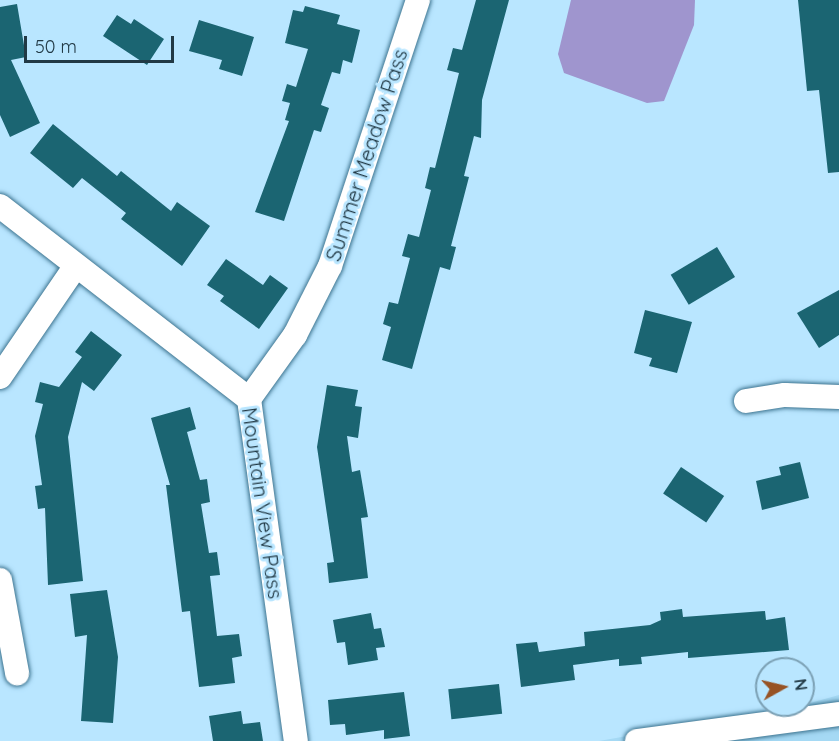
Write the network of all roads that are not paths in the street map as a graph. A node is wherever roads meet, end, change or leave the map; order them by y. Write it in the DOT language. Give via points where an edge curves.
graph roads {
  1 [pos="417,0"];
  2 [pos="0,206"];
  3 [pos="75,267"];
  4 [pos="0,377"];
  5 [pos="839,397"];
  6 [pos="249,399"];
  7 [pos="746,401"];
  8 [pos="0,580"];
  9 [pos="16,673"];
  10 [pos="839,714"];
  11 [pos="296,741"];
  12 [pos="637,741"];
  1 -- 6 [label="street, Summer Meadow Pass" via="330,266 295,335"];
  2 -- 3 [label="street, Mountain View Pass"];
  3 -- 4 [label="street"];
  3 -- 6 [label="street, Mountain View Pass"];
  5 -- 7 [label="street" via="785,395"];
  6 -- 11 [label="street, Mountain View Pass"];
  8 -- 9 [label="street"];
  10 -- 12 [label="street"];
}
